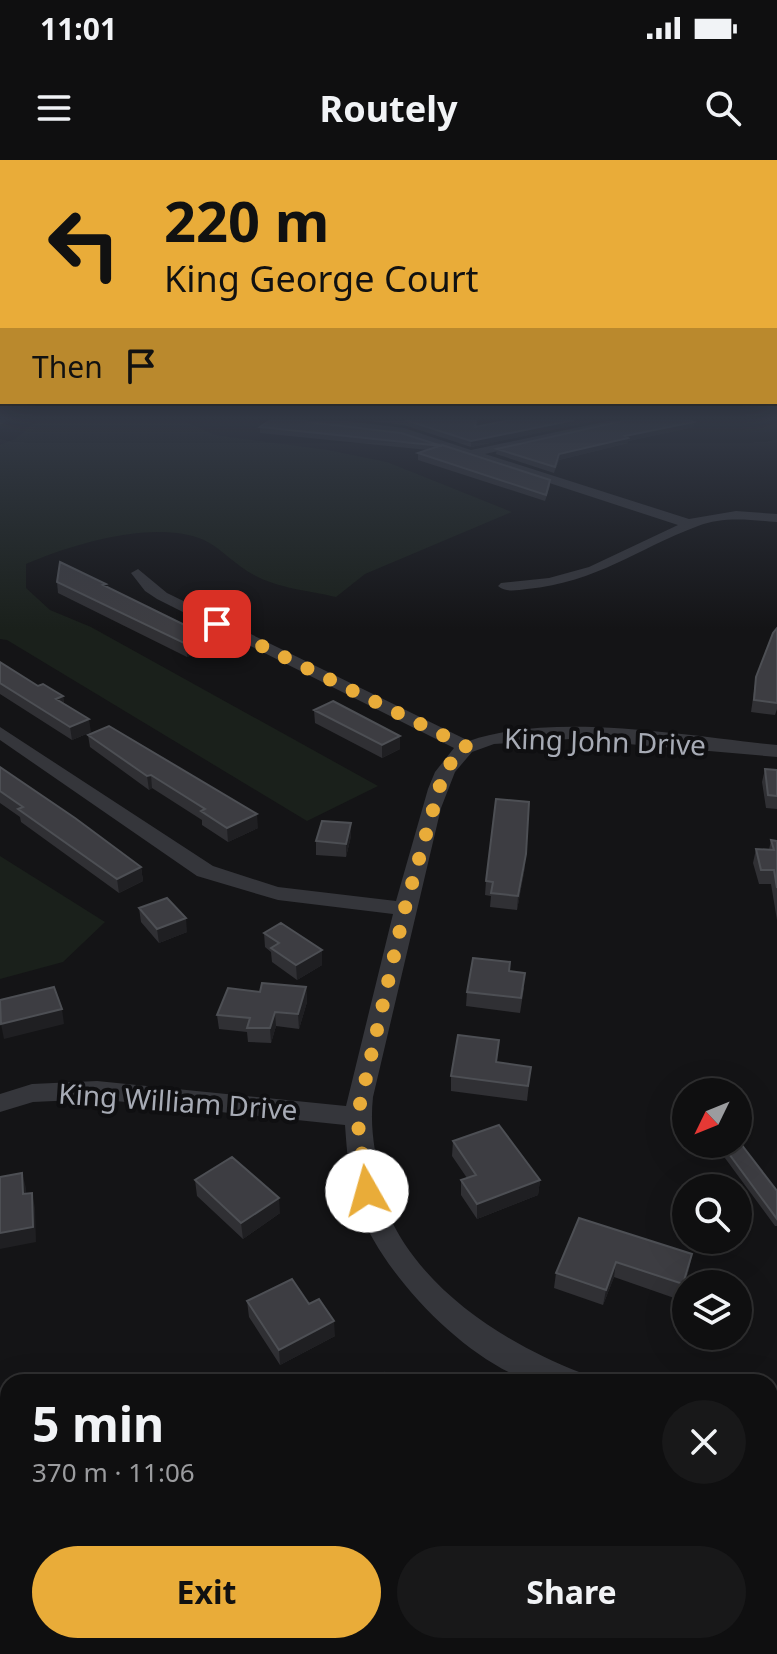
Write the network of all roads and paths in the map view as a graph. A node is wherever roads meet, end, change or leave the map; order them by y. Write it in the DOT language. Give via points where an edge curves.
graph roads {
  1 [pos="585,490"];
  2 [pos="777,518"];
  3 [pos="690,524"];
  4 [pos="138,573"];
  5 [pos="506,586"];
  6 [pos="0,732"];
  7 [pos="467,747"];
  8 [pos="777,751"];
  9 [pos="405,908"];
  10 [pos="0,1103"];
  11 [pos="357,1117"];
  12 [pos="543,1374"];
  1 -- 3 [label="street"];
  2 -- 3 [label="street" via="726,516"];
  3 -- 5 [label="street" via="594,570"];
  4 -- 7 [label="street" via="162,596"];
  6 -- 9 [label="street" via="205,871 228,881 277,896"];
  7 -- 8 [label="street, King John Drive" via="493,737 534,734"];
  7 -- 9 [label="street, King John Drive" via="443,775"];
  9 -- 11 [label="street, King John Drive"];
  10 -- 11 [label="street, King William Drive" via="45,1092 97,1090"];
  11 -- 12 [label="street, King John Drive" via="370,1202 382,1232 454,1316 492,1346"];
}
